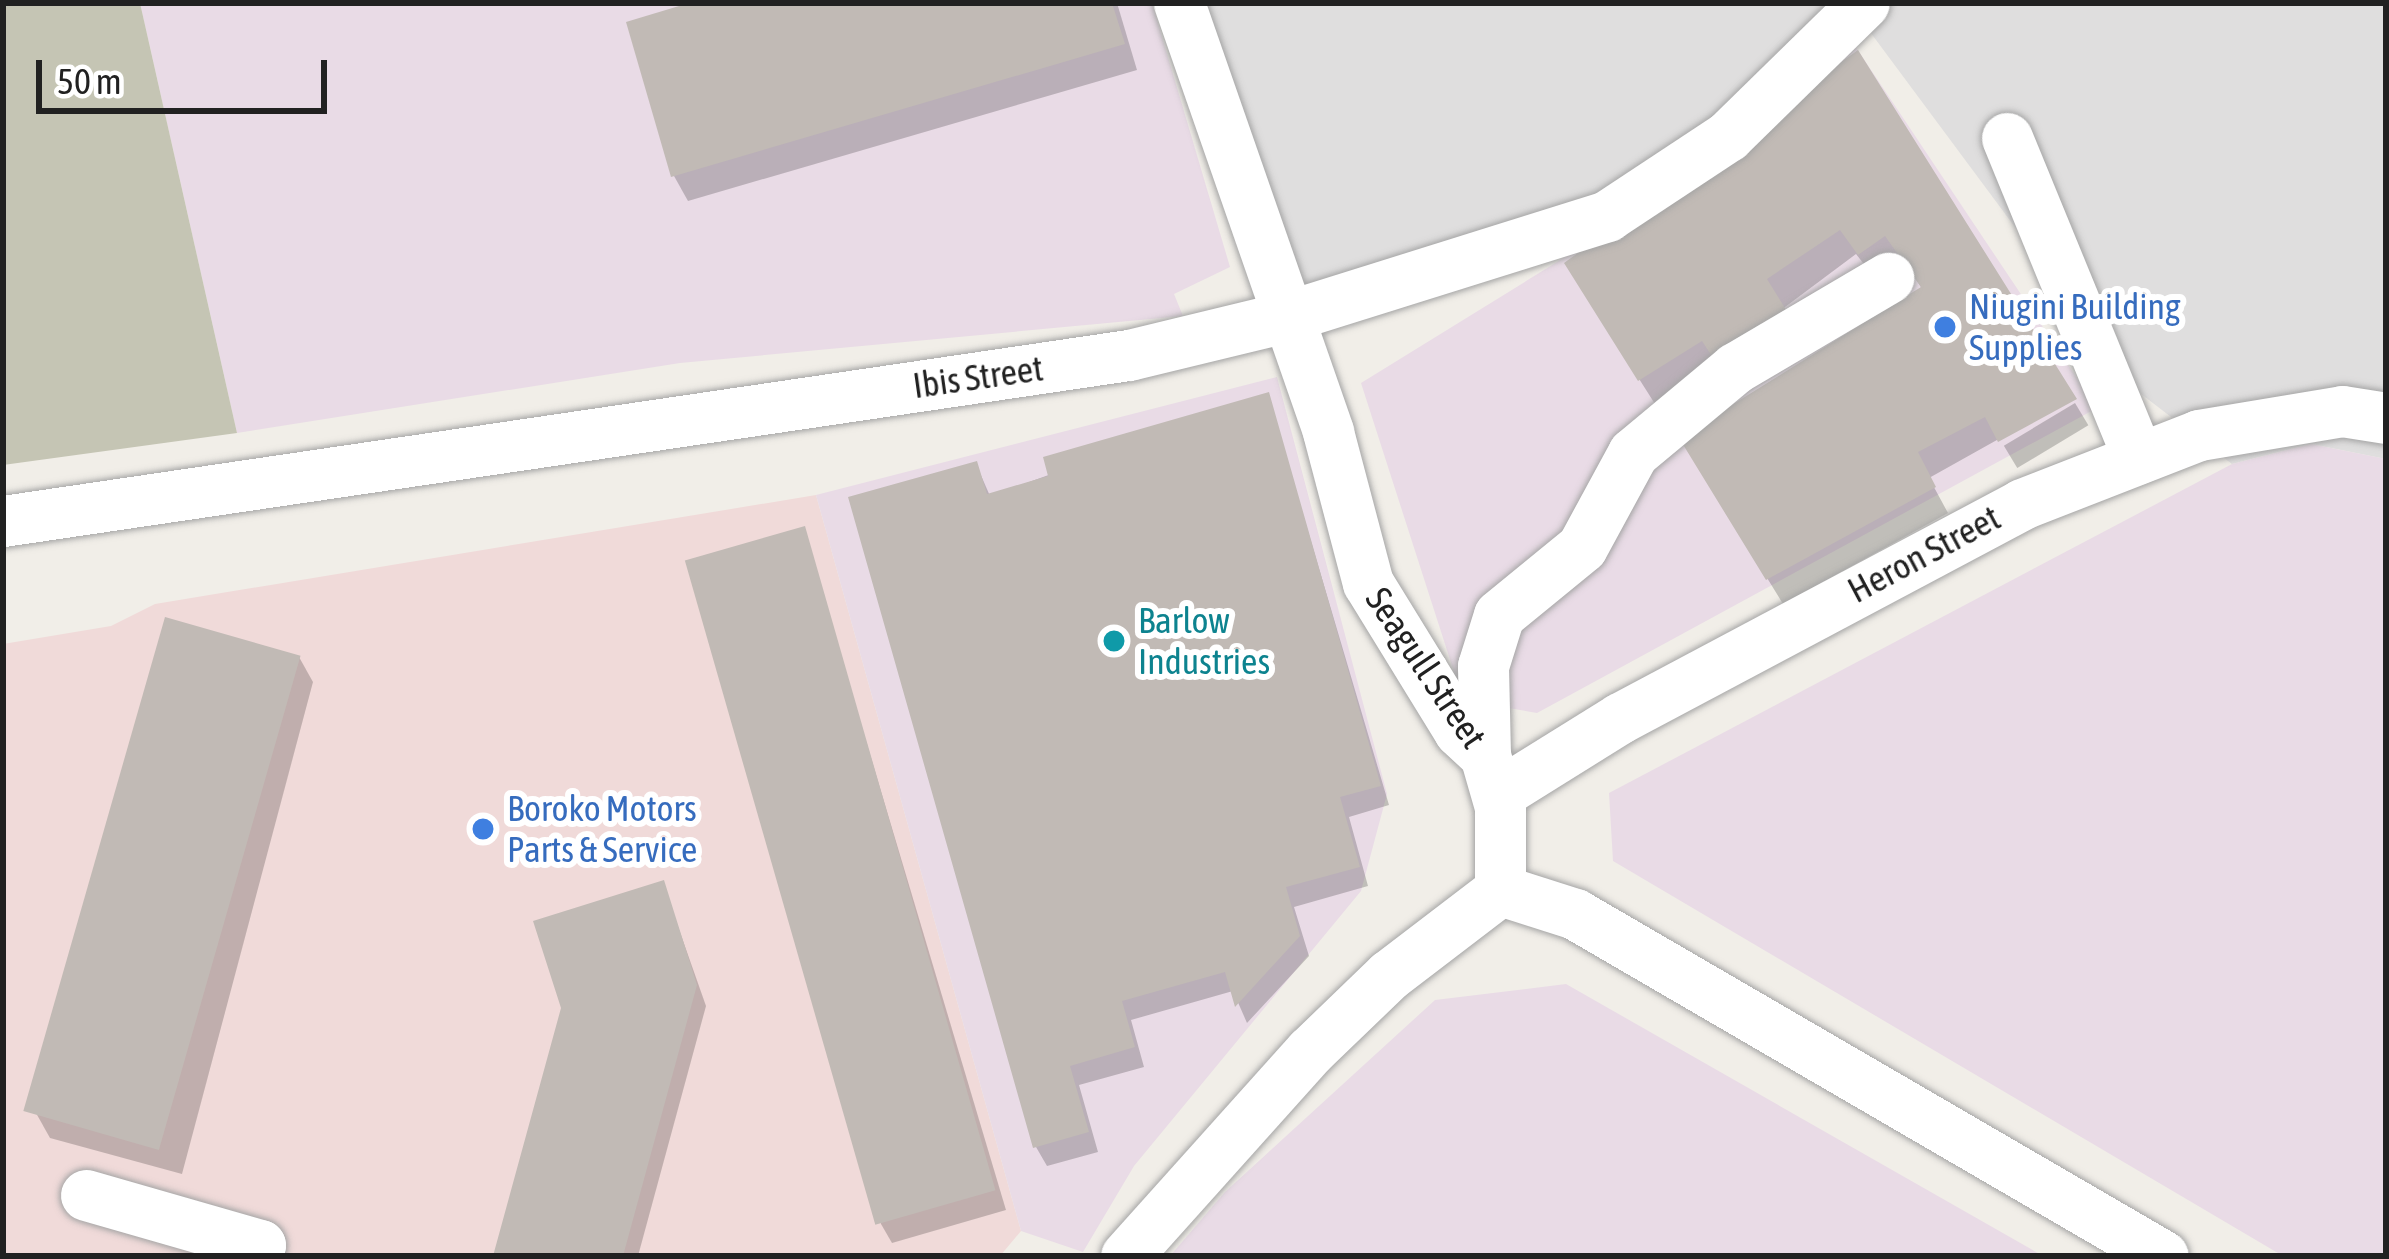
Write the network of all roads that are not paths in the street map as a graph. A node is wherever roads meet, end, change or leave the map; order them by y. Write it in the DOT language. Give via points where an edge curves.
graph roads {
  1 [pos="1179,3"];
  2 [pos="1864,3"];
  3 [pos="2007,138"];
  4 [pos="1888,278"];
  5 [pos="1282,318"];
  6 [pos="2386,418"];
  7 [pos="2138,458"];
  8 [pos="3,521"];
  9 [pos="1492,775"];
  10 [pos="1500,890"];
  11 [pos="86,1195"];
  12 [pos="256,1256"];
  13 [pos="1126,1256"];
  14 [pos="2163,1256"];
  1 -- 5 [label="street, Seagull Street"];
  2 -- 5 [label="street, Ibis Street" via="1728,136 1607,216"];
  3 -- 7 [label="street"];
  4 -- 9 [label="street" via="1735,368 1633,453 1582,547 1498,616 1484,665"];
  5 -- 8 [label="street, Ibis Street" via="1129,355"];
  5 -- 9 [label="street, Seagull Street" via="1328,432 1367,583"];
  6 -- 7 [label="street, Heron Street" via="2342,411 2270,421"];
  7 -- 9 [label="street, Heron Street" via="1909,560 1620,718"];
  9 -- 10 [label="street, Seagull Street"];
  10 -- 13 [label="street" via="1389,975 1310,1051"];
  10 -- 14 [label="street" via="1593,924"];
  11 -- 12 [label="street" via="260,1245"];
}
